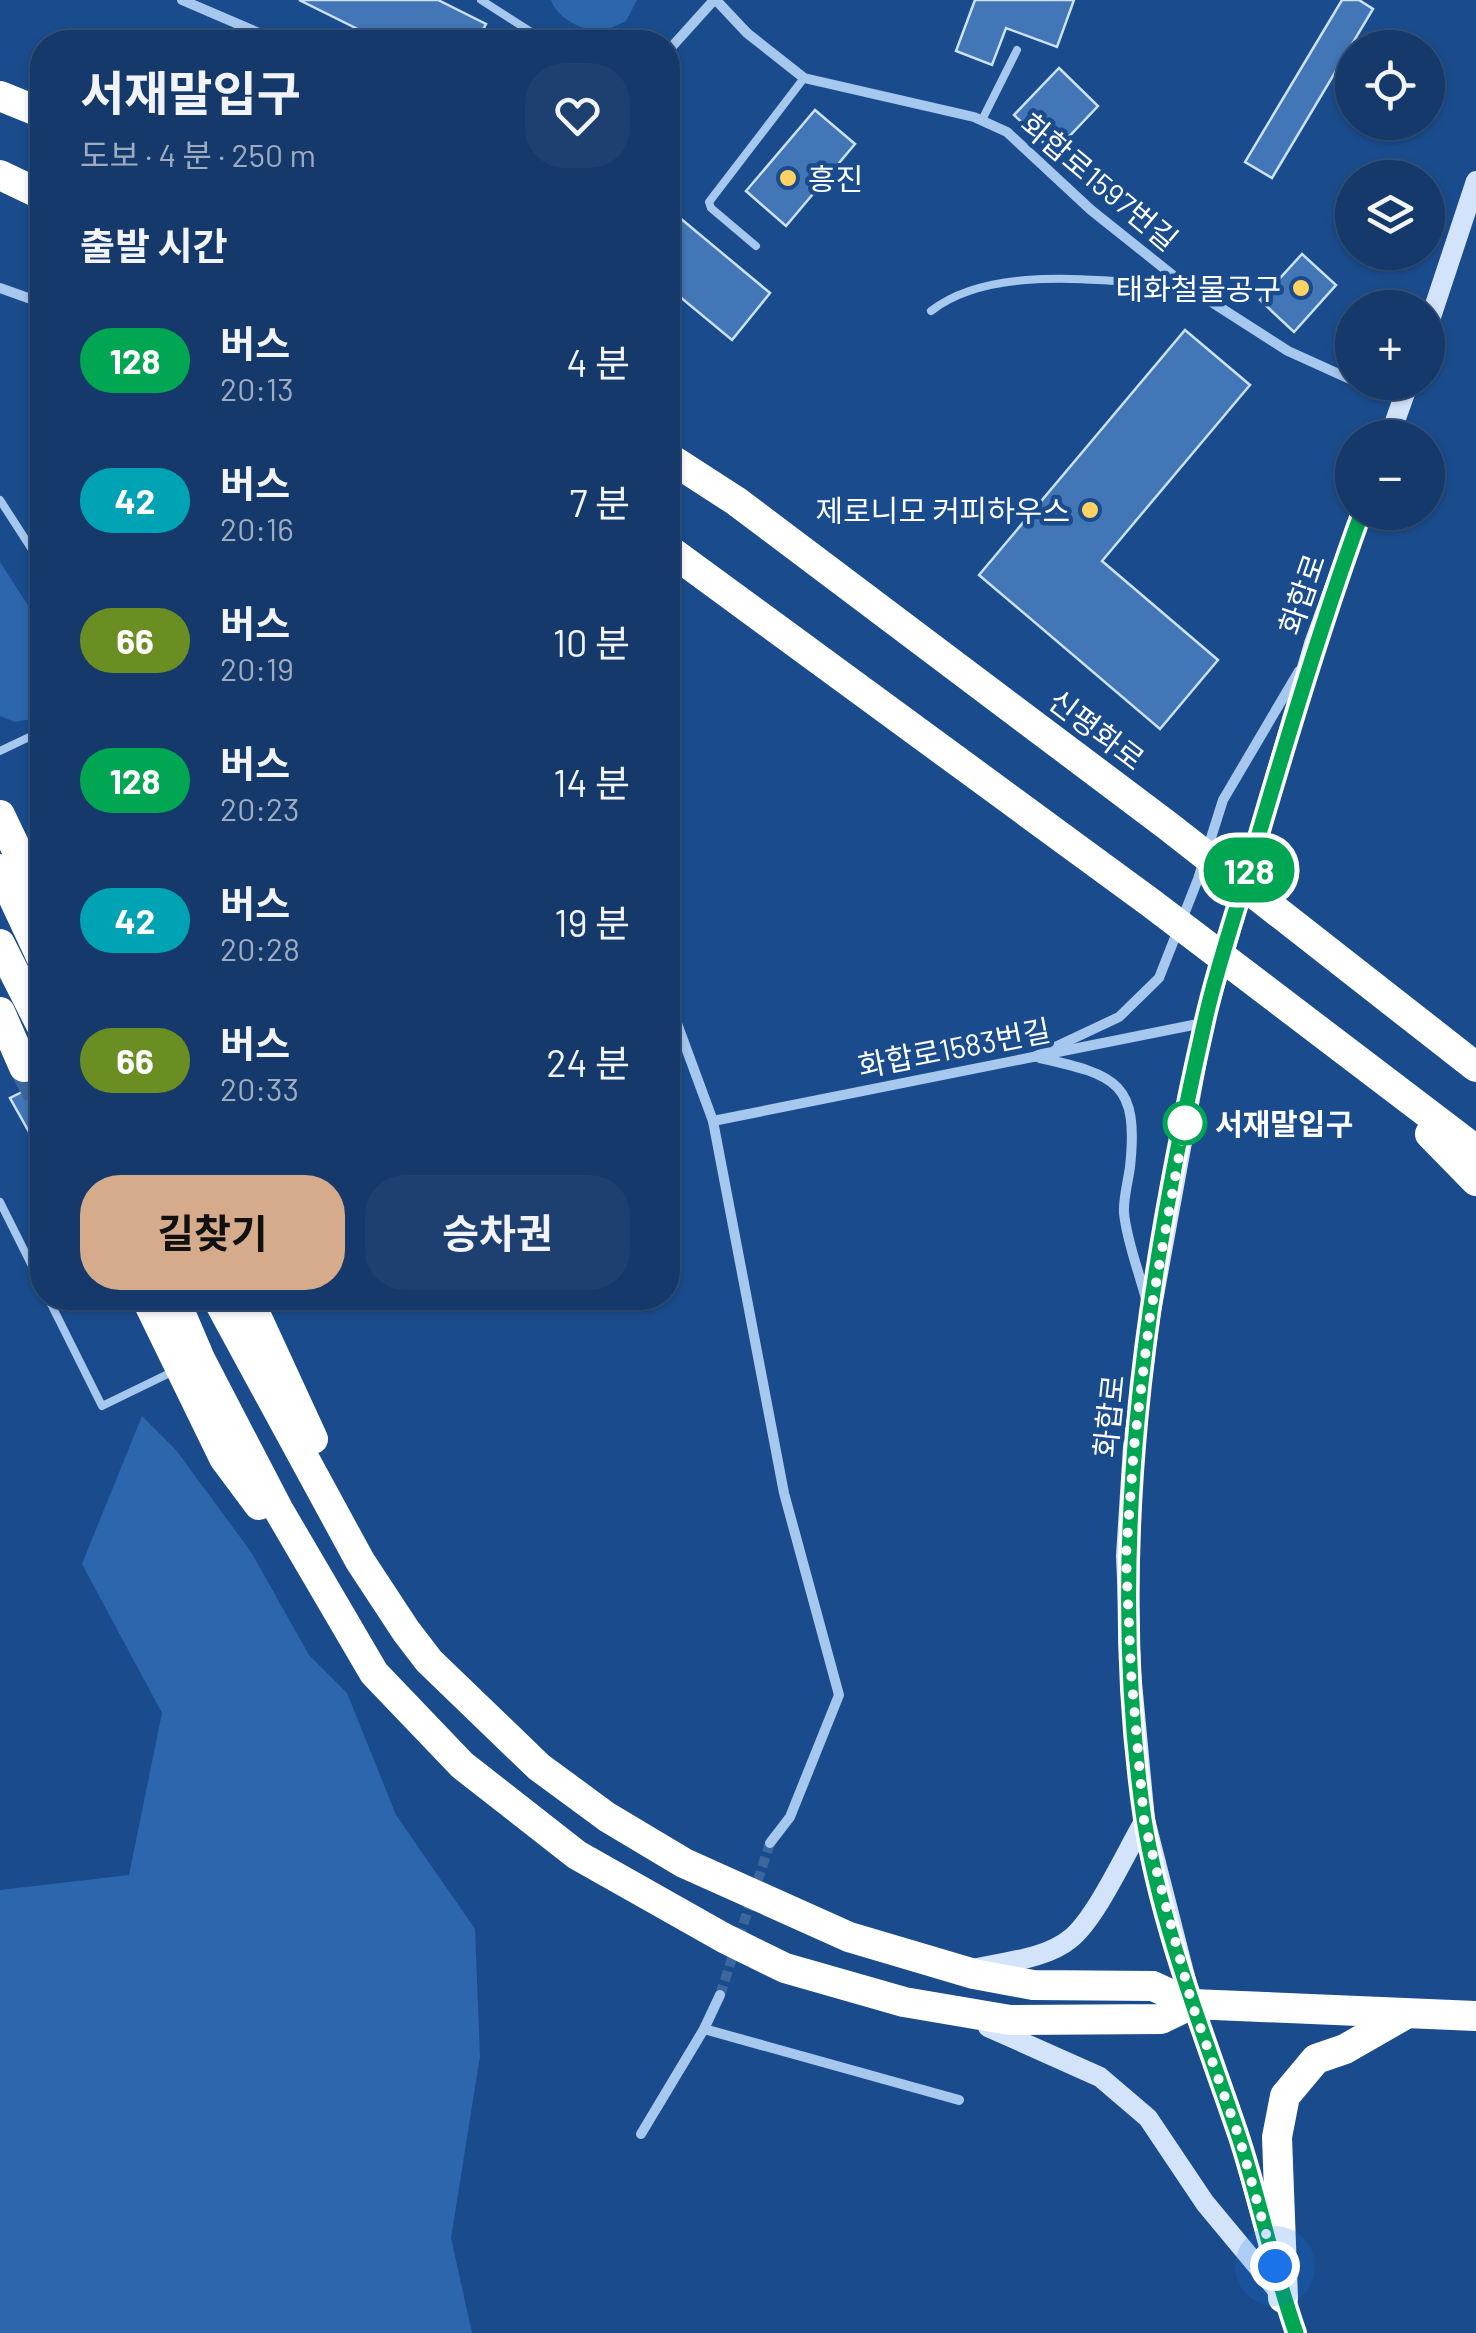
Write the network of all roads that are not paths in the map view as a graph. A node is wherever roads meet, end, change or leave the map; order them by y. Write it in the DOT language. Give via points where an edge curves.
graph roads {
  1 [pos="182,0"];
  2 [pos="481,0"];
  3 [pos="715,0"];
  4 [pos="252,30"];
  5 [pos="528,30"];
  6 [pos="680,38"];
  7 [pos="1017,50"];
  8 [pos="804,78"];
  9 [pos="0,96"];
  10 [pos="30,108"];
  11 [pos="982,120"];
  12 [pos="7,178"];
  13 [pos="1476,181"];
  14 [pos="30,189"];
  15 [pos="756,246"];
  16 [pos="1186,285"];
  17 [pos="0,288"];
  18 [pos="1440,290"];
  19 [pos="30,299"];
  20 [pos="930,311"];
  21 [pos="1335,372"];
  22 [pos="680,465"];
  23 [pos="0,500"];
  24 [pos="1355,530"];
  25 [pos="30,546"];
  26 [pos="680,558"];
  27 [pos="1314,644"];
  28 [pos="30,736"];
  29 [pos="0,750"];
  30 [pos="0,816"];
  31 [pos="0,869"];
  32 [pos="30,878"];
  33 [pos="30,933"];
  34 [pos="0,944"];
  35 [pos="1330,952"];
  36 [pos="30,1003"];
  37 [pos="0,1012"];
  38 [pos="1204,1022"];
  39 [pos="680,1031"];
  40 [pos="1476,1043"];
  41 [pos="1355,1056"];
  42 [pos="1034,1057"];
  43 [pos="24,1067"];
  44 [pos="1476,1068"];
  45 [pos="714,1121"];
  46 [pos="1476,1150"];
  47 [pos="1476,1181"];
  48 [pos="0,1202"];
  49 [pos="30,1262"];
  50 [pos="54,1310"];
  51 [pos="154,1310"];
  52 [pos="177,1310"];
  53 [pos="223,1310"];
  54 [pos="253,1310"];
  55 [pos="1150,1316"];
  56 [pos="190,1363"];
  57 [pos="378,1589"];
  58 [pos="1144,1820"];
  59 [pos="770,1844"];
  60 [pos="964,1971"];
  61 [pos="720,1995"];
  62 [pos="904,2002"];
  63 [pos="1192,2004"];
  64 [pos="1406,2014"];
  65 [pos="1476,2016"];
  66 [pos="704,2030"];
  67 [pos="959,2100"];
  68 [pos="640,2134"];
  69 [pos="1284,2298"];
  70 [pos="1296,2333"];
  1 -- 4 [label="street"];
  2 -- 5 [label="lane"];
  3 -- 6 [label="street"];
  3 -- 8 [label="street, 화합로1597번길"];
  7 -- 11 [label="lane"];
  8 -- 11 [label="street, 화합로1597번길"];
  8 -- 15 [label="lane" via="710,202"];
  9 -- 10 [label="highway"];
  11 -- 16 [label="street, 화합로1597번길" via="1024,146 1090,210"];
  12 -- 14 [label="highway"];
  13 -- 18 [label="main road"];
  16 -- 20 [label="lane, 화합로1597번길" via="1014,280 969,288"];
  16 -- 21 [label="street, 화합로1597번길" via="1288,351"];
  17 -- 19 [label="street"];
  22 -- 35 [label="highway, 신평화로"];
  23 -- 25 [label="lane"];
  24 -- 27 [label="main road, 화합로"];
  26 -- 41 [label="highway"];
  27 -- 38 [label="main road, 화합로"];
  27 -- 42 [label="street" via="1224,800 1158,978 1120,1017"];
  28 -- 29 [label="lane"];
  30 -- 32 [label="highway"];
  31 -- 33 [label="highway"];
  34 -- 36 [label="highway"];
  35 -- 40 [label="highway"];
  35 -- 44 [label="highway, 신평화로"];
  37 -- 43 [label="highway"];
  38 -- 42 [label="street, 화합로1583번길"];
  38 -- 55 [label="main road, 화합로"];
  39 -- 45 [label="street"];
  41 -- 46 [label="highway"];
  41 -- 47 [label="highway"];
  42 -- 45 [label="street, 화합로1583번길"];
  42 -- 55 [label="street" via="1087,1068 1124,1093 1133,1134 1124,1212"];
  45 -- 59 [label="street" via="784,1492 838,1695 790,1817"];
  48 -- 49 [label="lane"];
  50 -- 56 [label="lane" via="102,1406"];
  51 -- 56 [label="highway"];
  52 -- 56 [label="highway"];
  53 -- 57 [label="highway"];
  54 -- 57 [label="highway"];
  55 -- 58 [label="main road, 화합로" via="1126,1556"];
  56 -- 62 [label="highway" via="374,1672 462,1766 615,1879 739,1946 785,1968"];
  57 -- 60 [label="highway" via="429,1661 539,1767 607,1817 684,1863 849,1936"];
  58 -- 60 [label="main road" via="1070,1940"];
  58 -- 63 [label="main road, 화합로"];
  60 -- 63 [label="highway" via="1033,1984 1153,1986"];
  61 -- 66 [label="street"];
  62 -- 63 [label="highway" via="1010,2020 1161,2019"];
  62 -- 69 [label="main road" via="1003,2032 1100,2077 1148,2118 1205,2203"];
  63 -- 64 [label="highway"];
  63 -- 69 [label="main road, 화합로" via="1240,2140"];
  64 -- 65 [label="highway"];
  64 -- 69 [label="highway" via="1316,2059 1285,2096 1277,2137"];
  66 -- 67 [label="street"];
  66 -- 68 [label="street"];
  69 -- 70 [label="main road, 화합로"];
}
